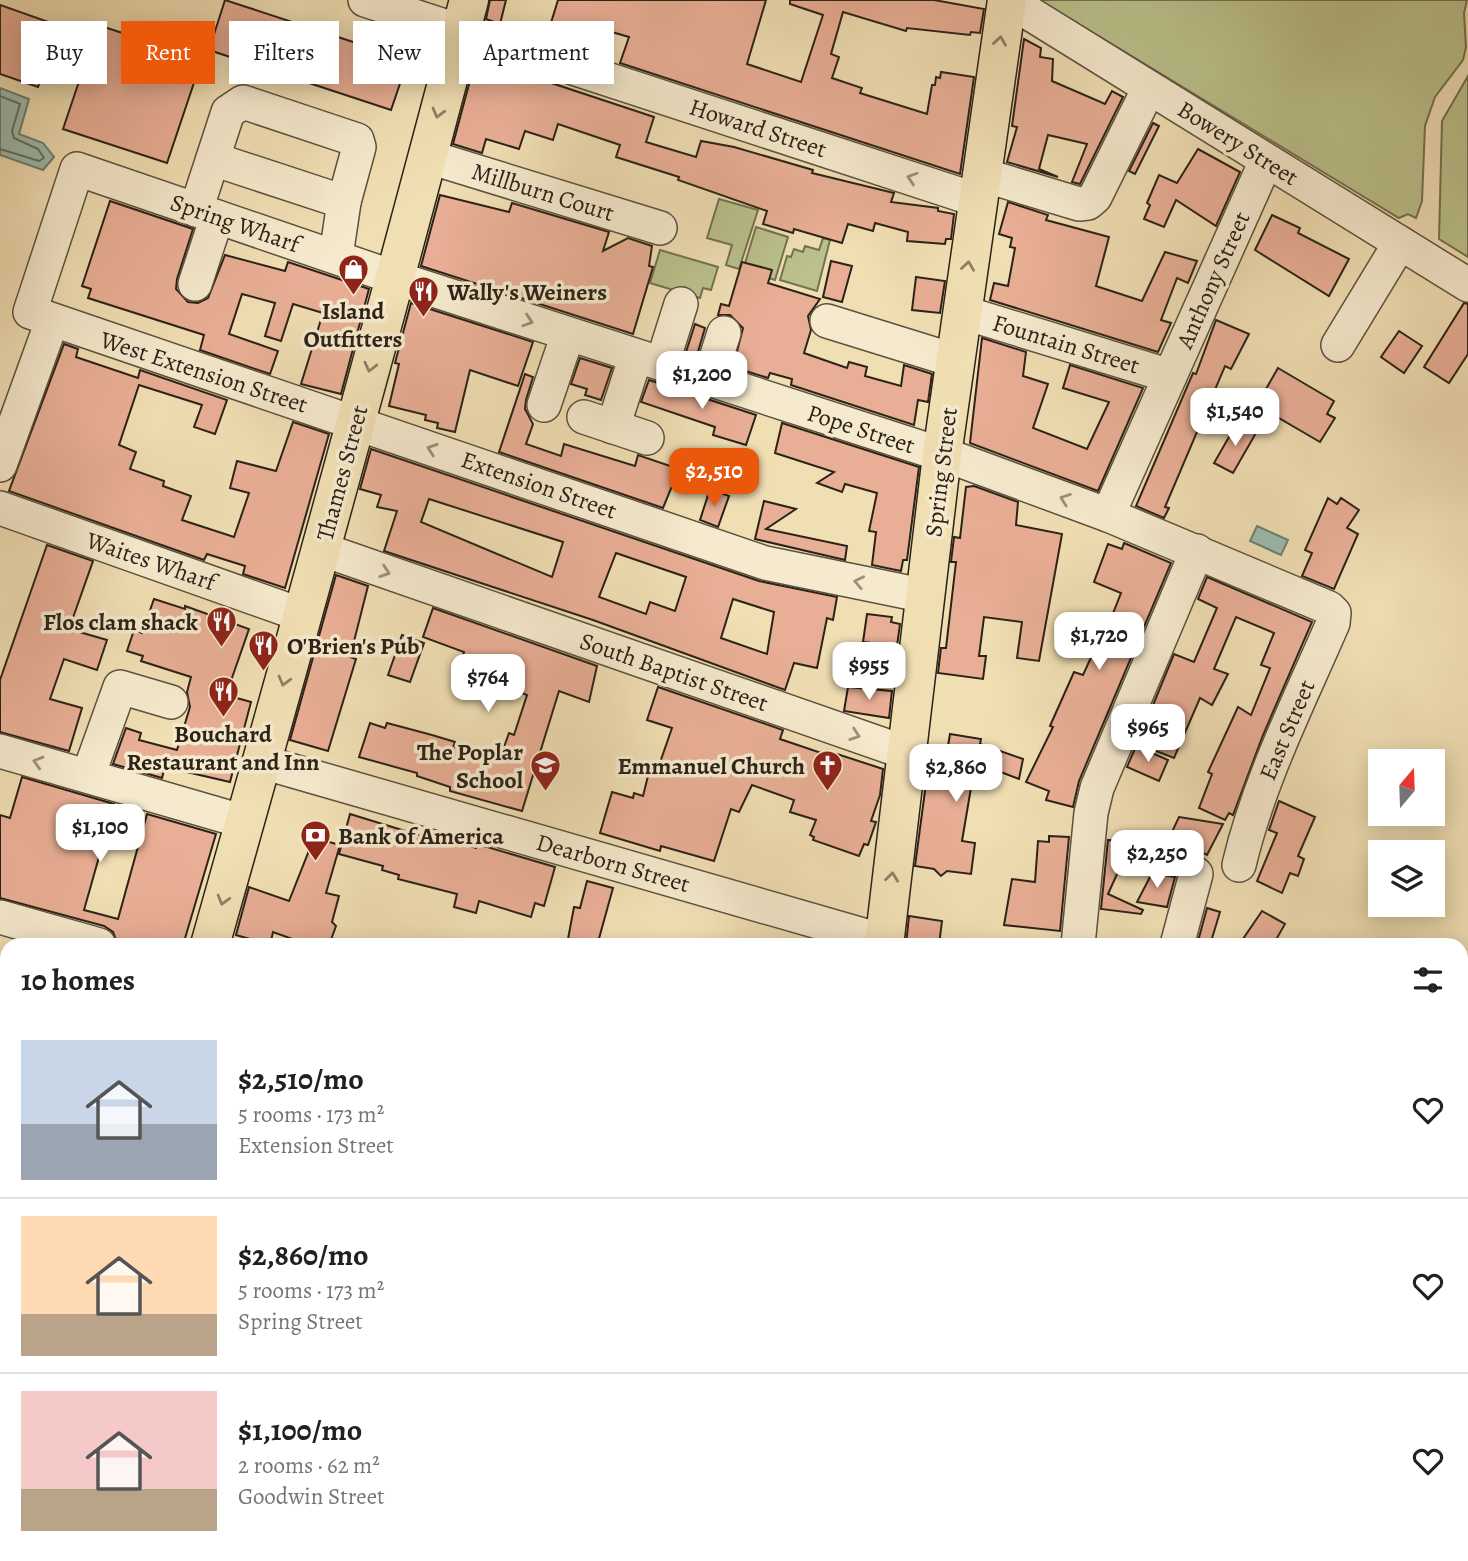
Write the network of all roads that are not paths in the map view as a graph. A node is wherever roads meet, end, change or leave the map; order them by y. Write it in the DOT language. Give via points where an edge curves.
graph roads {
  1 [pos="365,0"];
  2 [pos="1008,0"];
  3 [pos="464,16"];
  4 [pos="1149,88"];
  5 [pos="426,156"];
  6 [pos="213,159"];
  7 [pos="1266,161"];
  8 [pos="978,187"];
  9 [pos="344,202"];
  10 [pos="207,214"];
  11 [pos="660,228"];
  12 [pos="1400,243"];
  13 [pos="336,256"];
  14 [pos="393,277"];
  15 [pos="195,284"];
  16 [pos="1468,285"];
  17 [pos="672,302"];
  18 [pos="962,312"];
  19 [pos="52,321"];
  20 [pos="827,321"];
  21 [pos="724,333"];
  22 [pos="568,334"];
  23 [pos="1338,345"];
  24 [pos="648,360"];
  25 [pos="956,360"];
  26 [pos="1170,376"];
  27 [pos="709,380"];
  28 [pos="544,405"];
  29 [pos="356,423"];
  30 [pos="647,438"];
  31 [pos="942,455"];
  32 [pos="0,465"];
  33 [pos="0,508"];
  34 [pos="1108,514"];
  35 [pos="321,550"];
  36 [pos="1197,551"];
  37 [pos="926,597"];
  38 [pos="1321,604"];
  39 [pos="302,615"];
  40 [pos="171,702"];
  41 [pos="0,751"];
  42 [pos="907,753"];
  43 [pos="262,762"];
  44 [pos="88,776"];
  45 [pos="244,822"];
  46 [pos="1239,865"];
  47 [pos="1196,874"];
  48 [pos="0,917"];
  49 [pos="74,938"];
  50 [pos="212,938"];
  51 [pos="867,938"];
  52 [pos="885,938"];
  53 [pos="1079,938"];
  54 [pos="1179,938"];
  1 -- 3 [label="street, Howard Street"];
  2 -- 4 [label="street, Bowery Street"];
  8 -- 2 [label="main road, Spring Street, one-way"];
  3 -- 5 [label="main road, Thames Street, one-way"];
  8 -- 3 [label="street, Howard Street, one-way"];
  4 -- 7 [label="street, Bowery Street"];
  4 -- 8 [label="street, Howard Street" via="1088,203"];
  5 -- 11 [label="street, Millburn Court"];
  5 -- 14 [label="main road, Thames Street"];
  6 -- 9 [label="street"];
  6 -- 9 [label="street" via="229,112 243,102 357,140"];
  6 -- 10 [label="street"];
  7 -- 12 [label="street, Bowery Street"];
  7 -- 26 [label="street, Anthony Street"];
  18 -- 8 [label="main road, Spring Street, one-way"];
  9 -- 13 [label="street"];
  10 -- 13 [label="street, Spring Wharf"];
  10 -- 15 [label="street"];
  10 -- 19 [label="street, Spring Wharf" via="77,169 30,312"];
  12 -- 16 [label="street, Bowery Street"];
  12 -- 23 [label="street"];
  13 -- 14 [label="street, Spring Wharf"];
  14 -- 22 [label="street, Pope Street, one-way"];
  14 -- 29 [label="main road, Thames Street, one-way"];
  17 -- 24 [label="street"];
  18 -- 25 [label="main road, Spring Street"];
  18 -- 26 [label="street, Fountain Street"];
  19 -- 29 [label="street, West Extension Street"];
  19 -- 32 [label="street"];
  20 -- 25 [label="street"];
  21 -- 27 [label="street"];
  22 -- 24 [label="street, Pope Street"];
  22 -- 28 [label="street"];
  24 -- 27 [label="street, Pope Street"];
  24 -- 30 [label="street" via="598,422"];
  25 -- 31 [label="main road, Spring Street"];
  26 -- 34 [label="street, Anthony Street"];
  27 -- 31 [label="street, Pope Street"];
  29 -- 35 [label="main road, Thames Street"];
  37 -- 29 [label="street, Extension Street, one-way" via="765,563"];
  34 -- 31 [label="street, Pope Street, one-way"];
  31 -- 37 [label="main road, Spring Street"];
  33 -- 39 [label="street, Waites Wharf"];
  34 -- 36 [label="street, Pope Street"];
  35 -- 39 [label="main road, Thames Street"];
  35 -- 42 [label="street, South Baptist Street, one-way"];
  36 -- 38 [label="street, Pope Street"];
  36 -- 53 [label="street" via="1097,788"];
  37 -- 42 [label="main road, Spring Street"];
  38 -- 46 [label="street, East Street" via="1334,613 1333,623 1263,784"];
  39 -- 43 [label="main road, Thames Street, one-way"];
  40 -- 44 [label="street" via="120,687"];
  44 -- 41 [label="street, one-way"];
  52 -- 42 [label="main road, Spring Street, one-way"];
  43 -- 45 [label="main road, Thames Street"];
  43 -- 51 [label="street, Dearborn Street"];
  44 -- 45 [label="street"];
  45 -- 50 [label="main road, Thames Street, one-way"];
  47 -- 54 [label="street"];
  48 -- 49 [label="street"];
}
